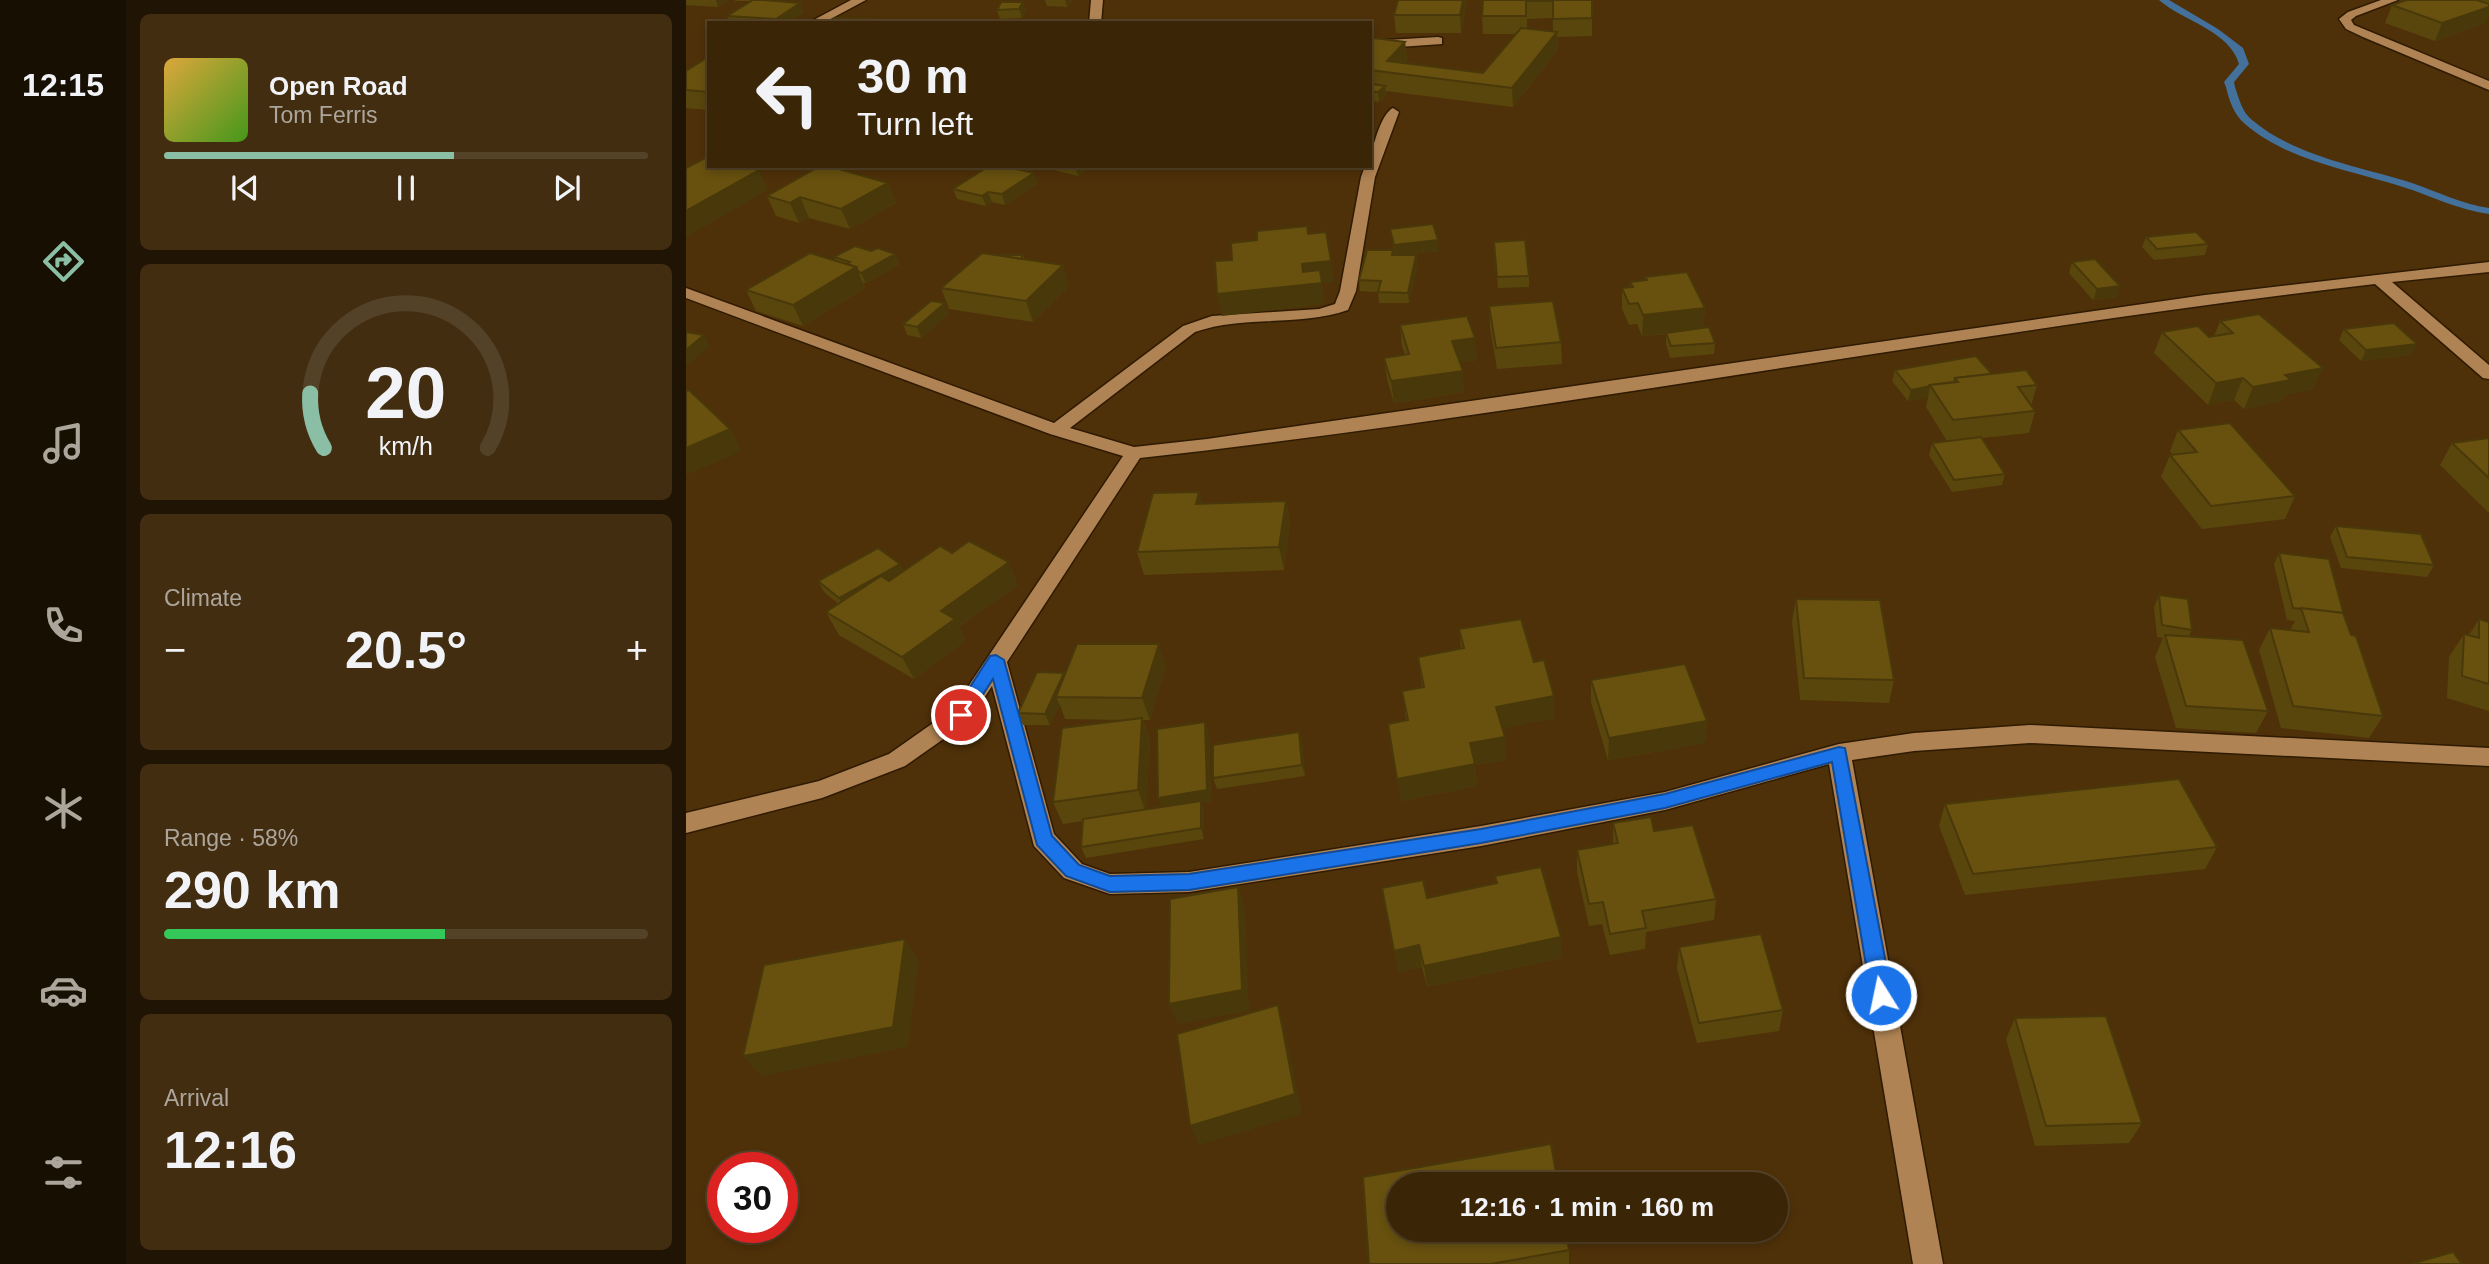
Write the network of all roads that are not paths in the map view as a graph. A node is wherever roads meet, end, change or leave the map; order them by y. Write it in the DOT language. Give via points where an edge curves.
graph roads {
  1 [pos="860,0"];
  2 [pos="1097,0"];
  3 [pos="2392,0"];
  4 [pos="818,21"];
  5 [pos="1095,21"];
  6 [pos="1438,41"];
  7 [pos="1372,45"];
  8 [pos="2489,86"];
  9 [pos="1392,112"];
  10 [pos="1372,166"];
  11 [pos="1371,168"];
  12 [pos="2489,267"];
  13 [pos="2378,278"];
  14 [pos="686,293"];
  15 [pos="2489,374"];
  16 [pos="1056,430"];
  17 [pos="1134,453"];
  18 [pos="996,660"];
  19 [pos="1839,753"];
  20 [pos="2489,757"];
  21 [pos="686,823"];
  22 [pos="1928,1264"];
  1 -- 4 [label="street"];
  2 -- 5 [label="street"];
  3 -- 8 [label="street" via="2352,13 2346,19 2350,27"];
  6 -- 7 [label="street"];
  9 -- 10 [label="street"];
  11 -- 16 [label="street" via="1342,307 1321,314 1212,321 1189,329"];
  12 -- 13 [label="street"];
  13 -- 15 [label="street"];
  13 -- 17 [label="street"];
  14 -- 16 [label="street"];
  16 -- 17 [label="street"];
  17 -- 18 [label="street"];
  18 -- 19 [label="street" via="1044,839 1073,871 1110,884 1189,882 1481,836 1665,801"];
  18 -- 21 [label="street" via="961,715 897,760 822,789"];
  19 -- 20 [label="street" via="2030,734"];
  19 -- 22 [label="street"];
}
